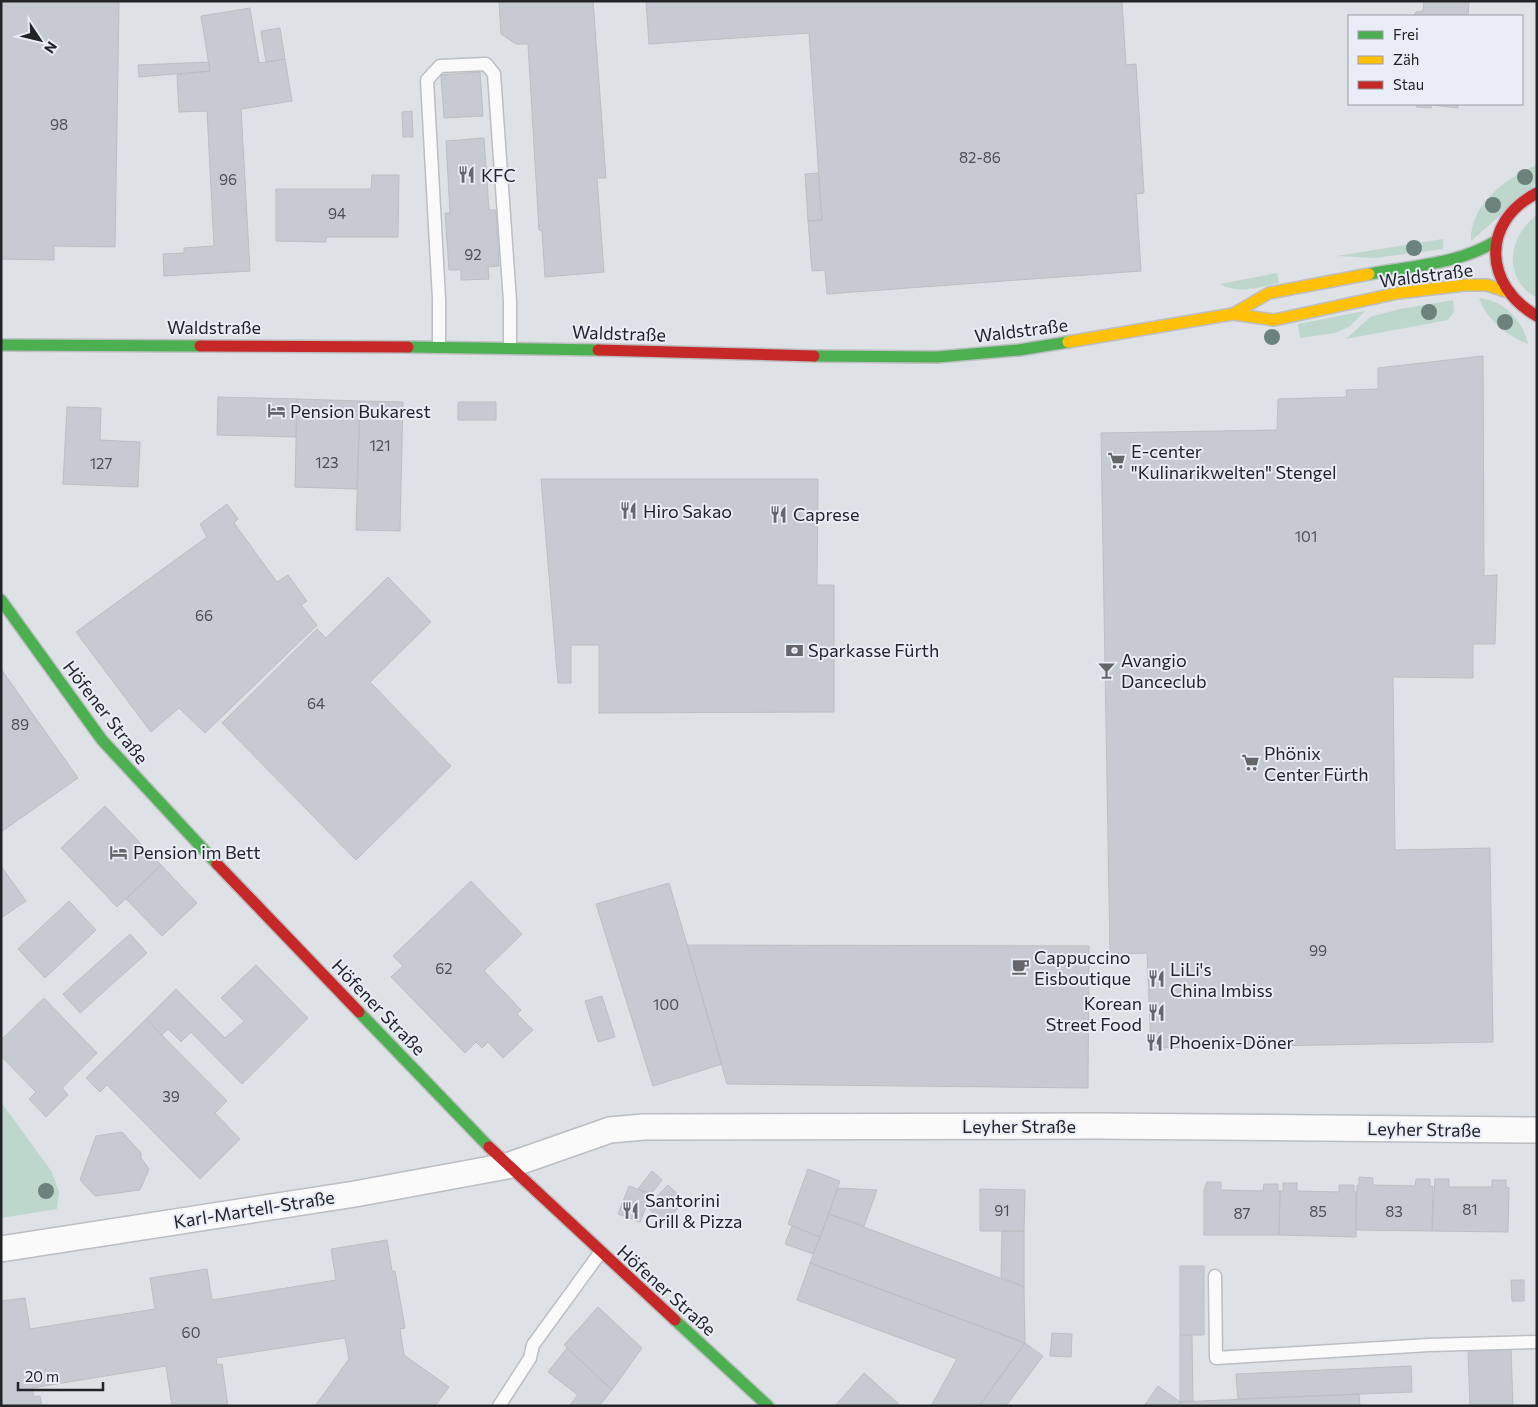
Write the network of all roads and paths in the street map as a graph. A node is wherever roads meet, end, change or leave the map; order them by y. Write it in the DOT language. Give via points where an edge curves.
graph roads {
  1 [pos="1537,193"];
  2 [pos="1496,241"];
  3 [pos="1505,291"];
  4 [pos="1233,314"];
  5 [pos="1537,316"];
  6 [pos="1,345"];
  7 [pos="439,346"];
  8 [pos="510,346"];
  9 [pos="1,600"];
  10 [pos="1537,1130"];
  11 [pos="507,1166"];
  12 [pos="1,1249"];
  13 [pos="600,1252"];
  14 [pos="1215,1276"];
  15 [pos="1537,1342"];
  16 [pos="499,1406"];
  17 [pos="768,1406"];
  1 -- 2 [label="street" via="1519,203"];
  2 -- 3 [label="street" via="1495,263"];
  2 -- 4 [label="street, Waldstraße" via="1462,257 1269,292"];
  3 -- 4 [label="street, Waldstraße" via="1487,285 1465,285 1398,293 1274,320"];
  3 -- 5 [label="street" via="1515,302"];
  4 -- 8 [label="street, Waldstraße" via="1019,350 937,357 771,356"];
  6 -- 7 [label="street, Waldstraße"];
  7 -- 8 [label="street, Waldstraße"];
  7 -- 8 [label="lane" via="427,80 440,66 486,64 494,74 510,301"];
  9 -- 11 [label="street, Höfener Straße" via="127,770"];
  10 -- 11 [label="street, Leyher Straße" via="1096,1126 644,1127 610,1130"];
  11 -- 12 [label="street, Karl-Martell-Straße" via="355,1194"];
  11 -- 13 [label="street, Höfener Straße"];
  13 -- 16 [label="lane" via="533,1345 530,1358"];
  13 -- 17 [label="street, Höfener Straße"];
  14 -- 15 [label="lane" via="1216,1358"];
}
